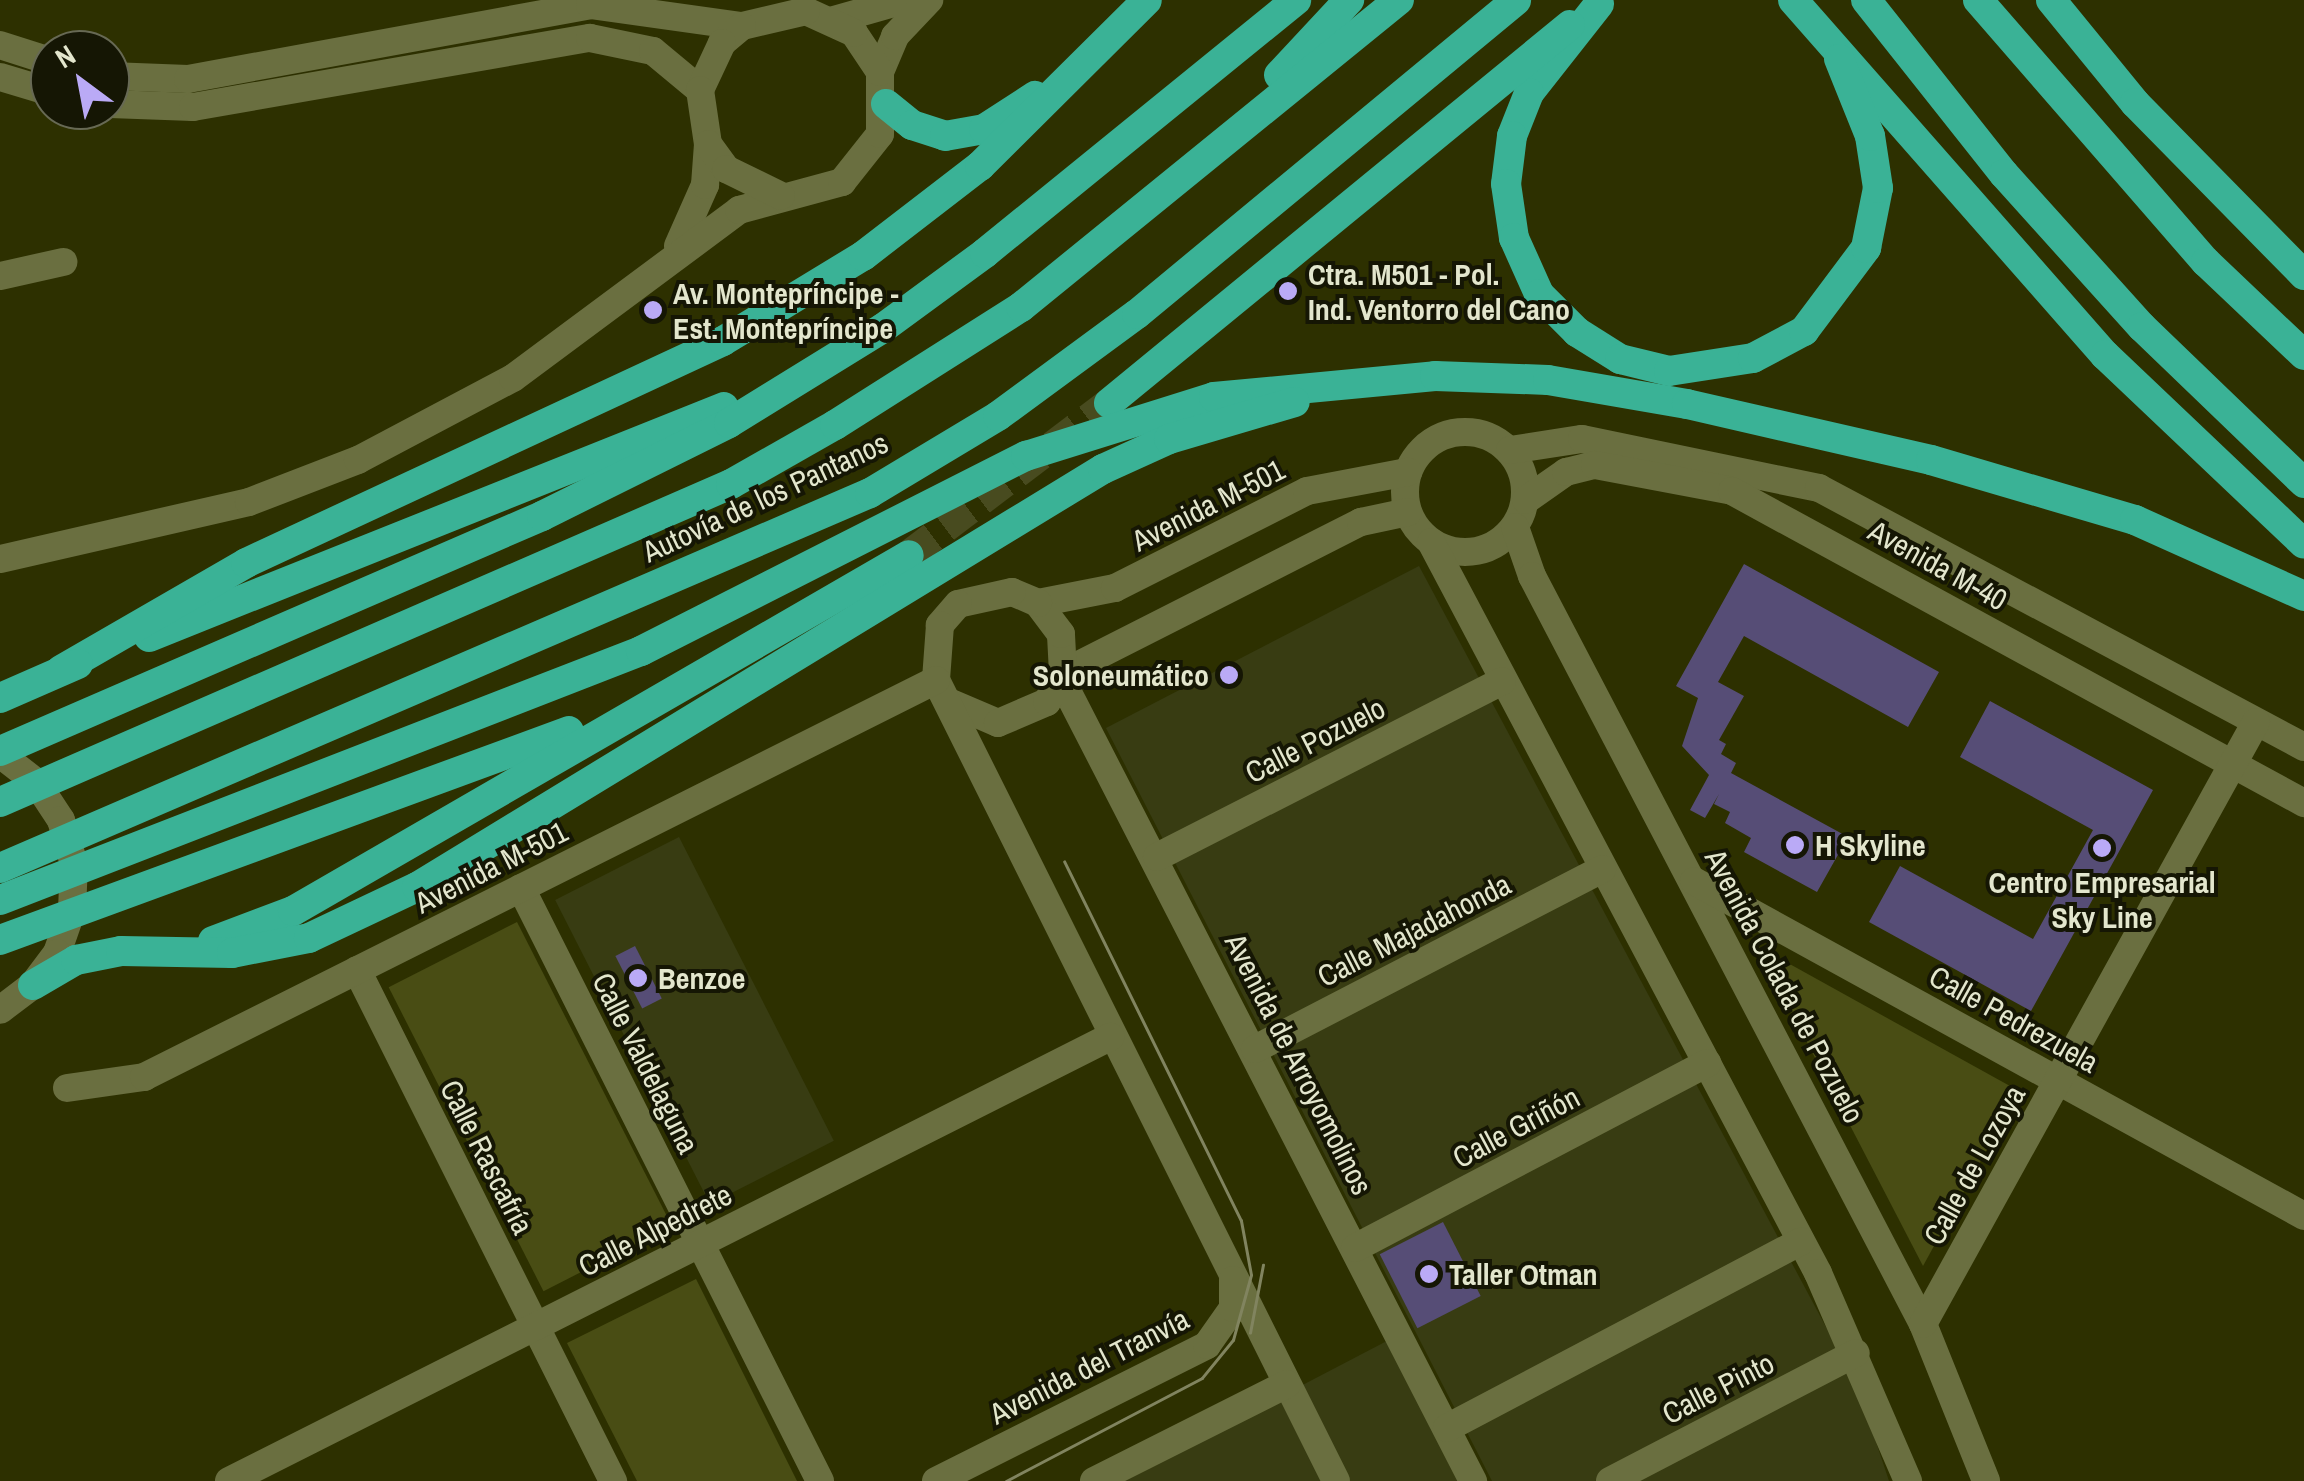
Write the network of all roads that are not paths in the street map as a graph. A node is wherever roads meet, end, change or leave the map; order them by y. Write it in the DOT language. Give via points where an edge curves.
graph roads {
  1 [pos="904,0"];
  2 [pos="929,0"];
  3 [pos="1147,0"];
  4 [pos="1296,0"];
  5 [pos="1349,0"];
  6 [pos="1399,0"];
  7 [pos="1516,0"];
  8 [pos="1793,0"];
  9 [pos="1866,0"];
  10 [pos="1978,0"];
  11 [pos="2051,0"];
  12 [pos="1602,2"];
  13 [pos="834,20"];
  14 [pos="742,26"];
  15 [pos="0,45"];
  16 [pos="30,55"];
  17 [pos="1097,58"];
  18 [pos="1838,59"];
  19 [pos="880,72"];
  20 [pos="0,76"];
  21 [pos="130,77"];
  22 [pos="30,86"];
  23 [pos="700,90"];
  24 [pos="886,104"];
  25 [pos="130,105"];
  26 [pos="708,144"];
  27 [pos="1201,164"];
  28 [pos="780,196"];
  29 [pos="672,258"];
  30 [pos="63,262"];
  31 [pos="2304,275"];
  32 [pos="0,276"];
  33 [pos="2304,356"];
  34 [pos="1360,385"];
  35 [pos="784,391"];
  36 [pos="1109,404"];
  37 [pos="1510,450"];
  38 [pos="1408,472"];
  39 [pos="2304,482"];
  40 [pos="1526,500"];
  41 [pos="1408,512"];
  42 [pos="1515,527"];
  43 [pos="1432,542"];
  44 [pos="2304,544"];
  45 [pos="909,555"];
  46 [pos="0,559"];
  47 [pos="2304,596"];
  48 [pos="1038,604"];
  49 [pos="723,664"];
  50 [pos="62,670"];
  51 [pos="1062,676"];
  52 [pos="1502,682"];
  53 [pos="942,691"];
  54 [pos="0,698"];
  55 [pos="2256,722"];
  56 [pos="2304,747"];
  57 [pos="0,752"];
  58 [pos="2233,764"];
  59 [pos="0,802"];
  60 [pos="2304,802"];
  61 [pos="1158,856"];
  62 [pos="0,868"];
  63 [pos="1602,869"];
  64 [pos="1693,880"];
  65 [pos="521,888"];
  66 [pos="0,900"];
  67 [pos="0,940"];
  68 [pos="171,952"];
  69 [pos="357,970"];
  70 [pos="17,998"];
  71 [pos="0,1032"];
  72 [pos="1110,1037"];
  73 [pos="1255,1049"];
  74 [pos="1707,1063"];
  75 [pos="2058,1080"];
  76 [pos="67,1088"];
  77 [pos="2304,1216"];
  78 [pos="1801,1241"];
  79 [pos="700,1243"];
  80 [pos="1356,1248"];
  81 [pos="1233,1279"];
  82 [pos="1923,1324"];
  83 [pos="536,1326"];
  84 [pos="1856,1353"];
  85 [pos="1287,1384"];
  86 [pos="1446,1428"];
  87 [pos="1902,1479"];
  88 [pos="229,1481"];
  89 [pos="613,1481"];
  90 [pos="820,1481"];
  91 [pos="936,1481"];
  92 [pos="1094,1481"];
  93 [pos="1336,1481"];
  94 [pos="1474,1481"];
  95 [pos="1610,1481"];
  96 [pos="1986,1481"];
  1 -- 13 [label="street"];
  2 -- 19 [label="street" via="895,36"];
  3 -- 17 [label="highway"];
  4 -- 35 [label="highway" via="985,253"];
  5 -- 27 [label="highway" via="1318,39 1248,103"];
  6 -- 27 [label="highway, Autovía de los Pantanos"];
  7 -- 62 [label="highway, Autovía de los Pantanos" via="1137,314 998,416 870,493"];
  8 -- 18 [label="highway"];
  9 -- 39 [label="highway" via="2004,174 2129,314"];
  10 -- 33 [label="highway" via="2206,262"];
  11 -- 31 [label="highway" via="2136,103"];
  12 -- 18 [label="highway" via="1530,93 1512,136 1506,184 1514,238 1539,294 1577,332 1620,359 1669,370 1753,358 1804,331 1866,248 1878,188 1870,136"];
  12 -- 36 [label="highway" via="1513,66"];
  13 -- 14 [label="street" via="776,12"];
  13 -- 19 [label="street" via="870,51"];
  14 -- 21 [label="street" via="590,4 188,79"];
  14 -- 23 [label="street" via="722,43"];
  15 -- 16 [label="street"];
  17 -- 24 [label="highway" via="984,129 945,136"];
  17 -- 50 [label="highway" via="980,166 863,256 723,341 328,522"];
  18 -- 44 [label="highway" via="2105,355"];
  19 -- 24 [label="street"];
  20 -- 22 [label="street"];
  23 -- 25 [label="street" via="653,51 590,38 194,107"];
  23 -- 26 [label="street"];
  24 -- 28 [label="street" via="872,148 842,182"];
  26 -- 28 [label="street" via="751,187"];
  26 -- 29 [label="street" via="705,186"];
  27 -- 59 [label="highway, Autovía de los Pantanos" via="1021,307 731,484"];
  28 -- 29 [label="street" via="739,210"];
  29 -- 46 [label="street" via="512,378 358,460 249,502"];
  30 -- 32 [label="street"];
  34 -- 47 [label="highway" via="1436,376 1548,380 1687,404 1931,460 2135,520"];
  34 -- 66 [label="highway" via="1214,397 1026,456 641,651"];
  34 -- 68 [label="highway" via="1169,439 1103,469 417,888 309,938 232,953"];
  35 -- 50 [label="highway" via="729,405"];
  35 -- 57 [label="highway" via="542,516"];
  37 -- 38 [label="street" via="1484,434 1453,432 1426,446"];
  37 -- 40 [label="street"];
  37 -- 55 [label="street, Avenida M-40" via="1582,439 1819,488"];
  38 -- 41 [label="street"];
  38 -- 48 [label="street, Avenida M-501" via="1307,491 1115,588"];
  40 -- 42 [label="street"];
  40 -- 58 [label="street, Avenida M-40" via="1566,472 1596,466 1732,491"];
  41 -- 43 [label="street"];
  41 -- 51 [label="street" via="1361,522"];
  42 -- 43 [label="street" via="1491,547 1461,552"];
  42 -- 64 [label="street, Avenida Colada de Pozuelo" via="1532,576"];
  43 -- 52 [label="street"];
  45 -- 49 [label="highway"];
  48 -- 51 [label="street" via="1061,634"];
  48 -- 53 [label="street" via="984,592 958,604 940,626"];
  49 -- 67 [label="highway" via="545,741"];
  49 -- 68 [label="highway" via="293,911"];
  50 -- 54 [label="highway"];
  51 -- 53 [label="street" via="1024,718 998,723"];
  51 -- 61 [label="street, Avenida de Arroyomolinos"];
  52 -- 61 [label="street, Calle Pozuelo"];
  52 -- 63 [label="street"];
  53 -- 65 [label="street, Avenida M-501"];
  53 -- 72 [label="street" via="959,738"];
  55 -- 56 [label="street, Avenida M-40"];
  55 -- 58 [label="street, Calle de Lozoya"];
  57 -- 70 [label="street" via="36,782 61,820 74,864 72,910 56,953"];
  58 -- 60 [label="street, Avenida M-40"];
  58 -- 75 [label="street, Calle de Lozoya"];
  61 -- 73 [label="street, Avenida de Arroyomolinos"];
  63 -- 73 [label="street, Calle Majadahonda"];
  63 -- 74 [label="street"];
  64 -- 75 [label="street, Calle Pedrezuela"];
  64 -- 82 [label="street, Avenida Colada de Pozuelo"];
  65 -- 69 [label="street, Avenida M-501"];
  65 -- 79 [label="street, Calle Valdelaguna"];
  68 -- 70 [label="highway" via="76,960"];
  69 -- 76 [label="street, Avenida M-501" via="144,1077"];
  69 -- 83 [label="street, Calle Rascafría"];
  70 -- 71 [label="street"];
  72 -- 79 [label="street, Calle Alpedrete"];
  72 -- 81 [label="street"];
  73 -- 80 [label="street, Avenida de Arroyomolinos"];
  74 -- 78 [label="street"];
  74 -- 80 [label="street, Calle Griñón"];
  75 -- 77 [label="street, Calle Pedrezuela"];
  75 -- 82 [label="street, Calle de Lozoya"];
  78 -- 84 [label="street"];
  78 -- 86 [label="street"];
  79 -- 83 [label="street, Calle Alpedrete"];
  79 -- 90 [label="street, Calle Valdelaguna"];
  80 -- 86 [label="street, Avenida de Arroyomolinos"];
  81 -- 85 [label="street"];
  81 -- 91 [label="street, Avenida del Tranvía" via="1232,1308 1207,1345"];
  82 -- 96 [label="street, Avenida Colada de Pozuelo"];
  83 -- 88 [label="street, Calle Alpedrete"];
  83 -- 89 [label="street, Calle Rascafría"];
  84 -- 87 [label="street"];
  84 -- 95 [label="street, Calle Pinto"];
  85 -- 92 [label="street"];
  85 -- 93 [label="street"];
  86 -- 94 [label="street, Avenida de Arroyomolinos"];
}
